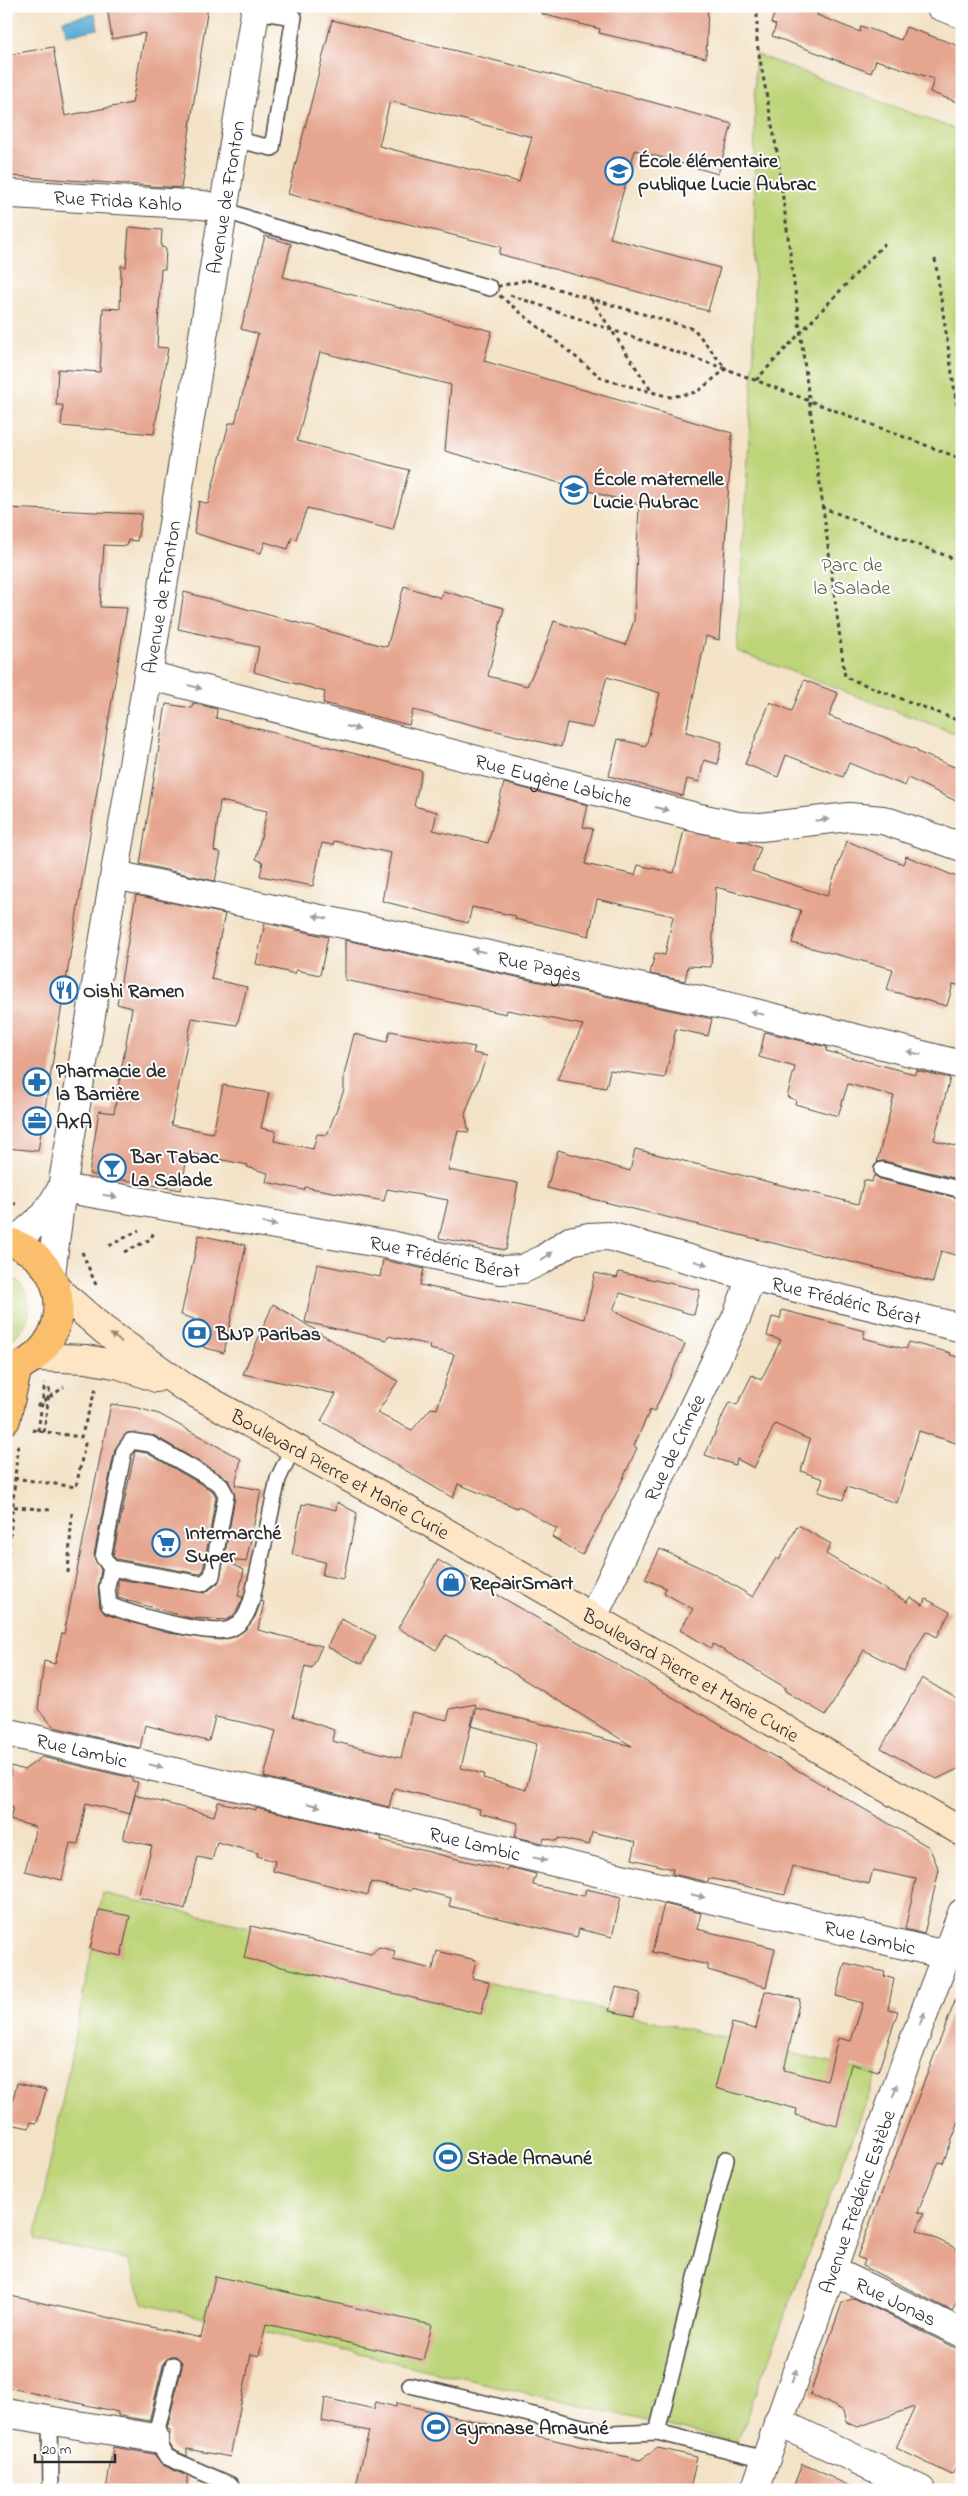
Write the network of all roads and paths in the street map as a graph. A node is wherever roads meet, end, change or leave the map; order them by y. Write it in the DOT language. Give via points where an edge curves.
graph roads {
  1 [pos="757,6"];
  2 [pos="940,6"];
  3 [pos="255,9"];
  4 [pos="962,14"];
  5 [pos="233,139"];
  6 [pos="12,194"];
  7 [pos="223,208"];
  8 [pos="887,241"];
  9 [pos="935,259"];
  10 [pos="490,288"];
  11 [pos="590,298"];
  12 [pos="612,331"];
  13 [pos="800,335"];
  14 [pos="726,369"];
  15 [pos="756,380"];
  16 [pos="652,392"];
  17 [pos="808,400"];
  18 [pos="962,440"];
  19 [pos="962,459"];
  20 [pos="821,507"];
  21 [pos="962,562"];
  22 [pos="148,675"];
  23 [pos="962,722"];
  24 [pos="962,847"];
  25 [pos="115,875"];
  26 [pos="962,1065"];
  27 [pos="882,1170"];
  28 [pos="62,1188"];
  29 [pos="962,1190"];
  30 [pos="141,1229"];
  31 [pos="10,1242"];
  32 [pos="78,1246"];
  33 [pos="109,1246"];
  34 [pos="750,1277"];
  35 [pos="55,1282"];
  36 [pos="96,1290"];
  37 [pos="962,1328"];
  38 [pos="27,1367"];
  39 [pos="98,1381"];
  40 [pos="50,1384"];
  41 [pos="66,1385"];
  42 [pos="184,1387"];
  43 [pos="30,1408"];
  44 [pos="16,1430"];
  45 [pos="38,1431"];
  46 [pos="44,1432"];
  47 [pos="88,1445"];
  48 [pos="293,1447"];
  49 [pos="6,1477"];
  50 [pos="6,1506"];
  51 [pos="50,1510"];
  52 [pos="72,1513"];
  53 [pos="112,1568"];
  54 [pos="68,1573"];
  55 [pos="6,1585"];
  56 [pos="594,1617"];
  57 [pos="6,1732"];
  58 [pos="962,1832"];
  59 [pos="962,1913"];
  60 [pos="946,1955"];
  61 [pos="726,2159"];
  62 [pos="831,2270"];
  63 [pos="962,2334"];
  64 [pos="173,2364"];
  65 [pos="410,2385"];
  66 [pos="6,2413"];
  67 [pos="50,2420"];
  68 [pos="778,2422"];
  69 [pos="657,2432"];
  70 [pos="155,2438"];
  71 [pos="765,2458"];
  72 [pos="231,2485"];
  73 [pos="51,2490"];
  74 [pos="755,2490"];
  75 [pos="921,2490"];
  1 -- 13 [label="path" via="758,43 777,152"];
  2 -- 4 [label="street"];
  3 -- 5 [label="street, Avenue de Fronton"];
  3 -- 5 [label="lane" via="294,17 272,148"];
  5 -- 7 [label="street, Avenue de Fronton"];
  6 -- 7 [label="street, Rue Frida Kahlo"];
  7 -- 10 [label="lane" via="266,225"];
  7 -- 22 [label="street, Avenue de Fronton"];
  8 -- 13 [label="path"];
  9 -- 18 [label="path"];
  10 -- 11 [label="path" via="527,280"];
  10 -- 12 [label="path"];
  10 -- 16 [label="path" via="603,379"];
  11 -- 12 [label="path"];
  11 -- 14 [label="path" via="694,329"];
  12 -- 14 [label="path"];
  12 -- 16 [label="path"];
  13 -- 15 [label="path"];
  13 -- 17 [label="path"];
  14 -- 15 [label="path"];
  14 -- 16 [label="path" via="697,392 670,397"];
  15 -- 17 [label="path"];
  17 -- 19 [label="path"];
  17 -- 20 [label="path"];
  20 -- 21 [label="path"];
  20 -- 23 [label="path" via="845,677"];
  22 -- 24 [label="street, Rue Eugène Labiche, one-way" via="700,818 761,827 849,817 883,820"];
  22 -- 25 [label="street, Avenue de Fronton"];
  26 -- 25 [label="street, Rue Pagès, one-way" via="690,997"];
  25 -- 28 [label="street, Avenue de Fronton"];
  27 -- 29 [label="lane"];
  28 -- 31 [label="street, Avenue de Fronton" via="45,1215"];
  28 -- 34 [label="street, Rue Frédéric Bérat, one-way" via="390,1245 502,1270 523,1269 570,1242 609,1236"];
  28 -- 35 [label="street, Avenue de Fronton" via="53,1248"];
  30 -- 33 [label="path"];
  31 -- 35 [label="main road" via="42,1261"];
  32 -- 36 [label="path" via="91,1269"];
  34 -- 37 [label="street, Rue Frédéric Bérat"];
  34 -- 56 [label="street, Rue de Crimée" via="737,1316"];
  35 -- 38 [label="main road" via="59,1312 56,1325 48,1342"];
  42 -- 35 [label="main road, Boulevard Pierre et Marie Curie, one-way" via="104,1330"];
  38 -- 42 [label="main road, Boulevard Pierre et Marie Curie" via="86,1358 120,1365"];
  38 -- 44 [label="main road"];
  38 -- 45 [label="path"];
  39 -- 46 [label="path" via="82,1437"];
  40 -- 46 [label="path"];
  41 -- 43 [label="path" via="48,1400"];
  42 -- 48 [label="main road, Boulevard Pierre et Marie Curie"];
  44 -- 45 [label="path"];
  44 -- 55 [label="path"];
  45 -- 46 [label="path"];
  47 -- 49 [label="path" via="85,1444 76,1487"];
  48 -- 53 [label="lane" via="278,1480 246,1618 229,1629 211,1631 131,1614 109,1605 107,1587"];
  48 -- 56 [label="main road, Boulevard Pierre et Marie Curie"];
  50 -- 51 [label="path"];
  52 -- 54 [label="path"];
  53 -- 53 [label="lane" via="202,1584 212,1576 226,1495 220,1484 150,1444 131,1441 124,1451 103,1557"];
  56 -- 58 [label="main road, Boulevard Pierre et Marie Curie"];
  57 -- 60 [label="street, Rue Lambic, one-way"];
  59 -- 60 [label="street, Avenue Frédéric Estèbe"];
  62 -- 60 [label="street, Avenue Frédéric Estèbe, one-way"];
  61 -- 69 [label="lane"];
  62 -- 63 [label="street, Rue Jonas"];
  68 -- 62 [label="street, Avenue Frédéric Estèbe, one-way"];
  64 -- 70 [label="lane"];
  65 -- 69 [label="lane" via="611,2434"];
  66 -- 67 [label="street"];
  67 -- 70 [label="street"];
  67 -- 73 [label="lane"];
  68 -- 71 [label="street, Avenue Frédéric Estèbe"];
  68 -- 75 [label="street"];
  69 -- 71 [label="lane"];
  70 -- 72 [label="lane" via="167,2457"];
  71 -- 74 [label="street, Avenue Frédéric Estèbe"];
}
